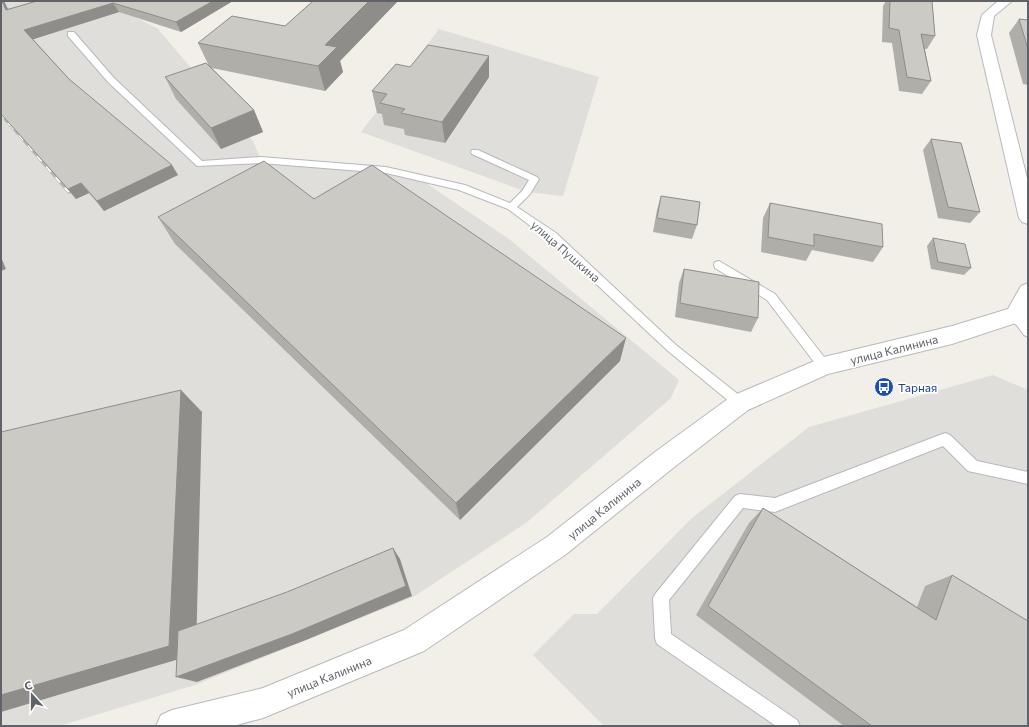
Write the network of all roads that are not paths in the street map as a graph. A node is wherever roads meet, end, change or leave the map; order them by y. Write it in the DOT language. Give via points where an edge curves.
graph roads {
  1 [pos="1005,1"];
  2 [pos="72,34"];
  3 [pos="475,152"];
  4 [pos="511,207"];
  5 [pos="1028,218"];
  6 [pos="719,265"];
  7 [pos="1028,291"];
  8 [pos="1024,323"];
  9 [pos="824,366"];
  10 [pos="740,403"];
  11 [pos="1028,478"];
  12 [pos="172,726"];
  13 [pos="791,726"];
  1 -- 5 [label="main road" via="988,15 984,35"];
  2 -- 4 [label="lane, улица Пушкина" via="111,80 200,164 261,160 386,170 462,187"];
  3 -- 4 [label="lane" via="534,179 527,192"];
  4 -- 10 [label="lane, улица Пушкина" via="552,236 672,348"];
  6 -- 9 [label="lane" via="771,297"];
  7 -- 8 [label="main road, улица Калинина"];
  8 -- 9 [label="main road, улица Калинина" via="952,335"];
  9 -- 10 [label="main road, улица Калинина"];
  10 -- 12 [label="main road, улица Калинина" via="556,546 414,641 263,703"];
  11 -- 13 [label="lane" via="973,467 945,439 774,505 740,501 661,598 663,638"];
}
